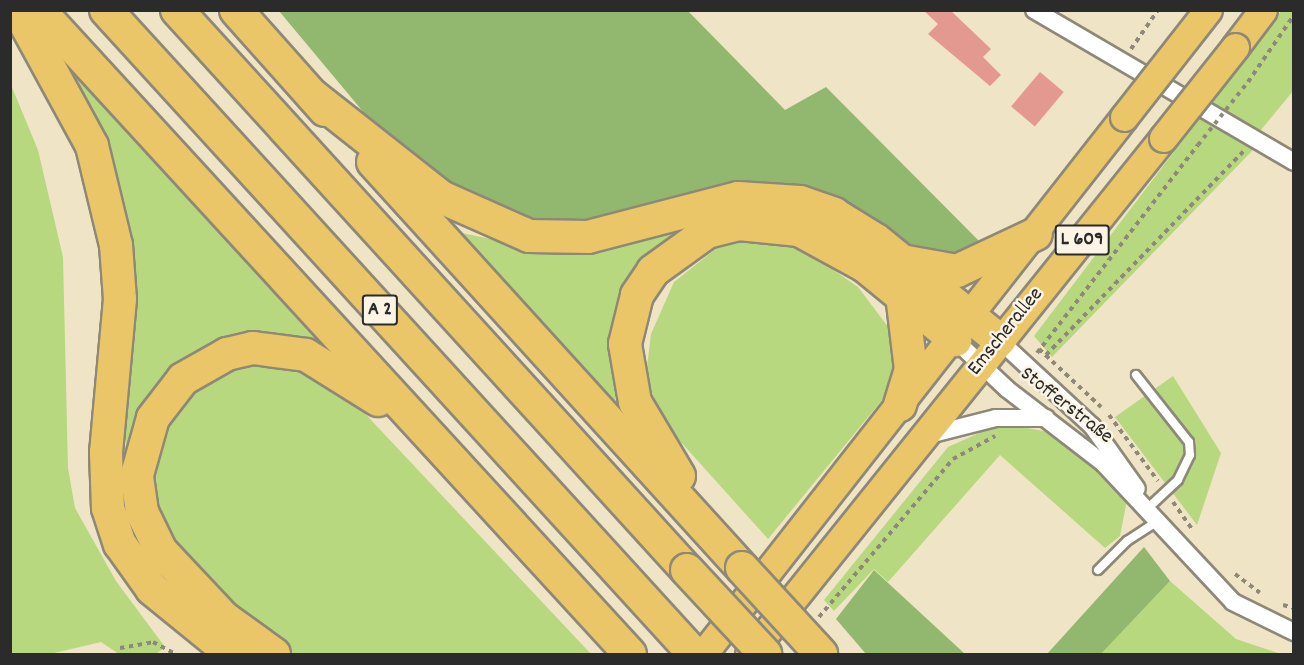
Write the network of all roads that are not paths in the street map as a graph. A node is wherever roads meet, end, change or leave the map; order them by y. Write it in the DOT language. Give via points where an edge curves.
graph roads {
  1 [pos="18,10"];
  2 [pos="39,10"];
  3 [pos="106,10"];
  4 [pos="177,10"];
  5 [pos="236,10"];
  6 [pos="1034,10"];
  7 [pos="1208,10"];
  8 [pos="1263,10"];
  9 [pos="312,95"];
  10 [pos="1293,162"];
  11 [pos="1036,234"];
  12 [pos="901,260"];
  13 [pos="902,294"];
  14 [pos="964,328"];
  15 [pos="990,351"];
  16 [pos="1136,375"];
  17 [pos="900,405"];
  18 [pos="1046,418"];
  19 [pos="425,431"];
  20 [pos="922,437"];
  21 [pos="1154,514"];
  22 [pos="716,536"];
  23 [pos="1098,570"];
  24 [pos="1293,632"];
  25 [pos="625,650"];
  26 [pos="232,654"];
  27 [pos="274,654"];
  28 [pos="694,654"];
  29 [pos="703,654"];
  30 [pos="749,654"];
  31 [pos="765,654"];
  32 [pos="821,654"];
  1 -- 26 [label="highway" via="92,146 114,233 120,299 106,452 108,508 120,544 152,589"];
  2 -- 19 [label="highway"];
  3 -- 28 [label="highway, A 2"];
  4 -- 31 [label="highway, A 2, bridge"];
  5 -- 9 [label="highway"];
  6 -- 10 [label="street" via="1120,64"];
  7 -- 11 [label="main road, Emscherallee / L 609, bridge"];
  8 -- 15 [label="main road, Emscherallee / L 609, bridge"];
  9 -- 12 [label="highway" via="441,197 507,230 588,237 700,206 771,196 834,214"];
  9 -- 22 [label="highway"];
  11 -- 12 [label="highway" via="957,272"];
  11 -- 14 [label="main road, Emscherallee / L 609"];
  12 -- 14 [label="highway"];
  13 -- 14 [label="highway"];
  13 -- 17 [label="highway" via="911,370"];
  13 -- 22 [label="highway" via="834,246 799,230 769,225 707,232 653,271 629,321 626,371 650,433"];
  14 -- 15 [label="highway"];
  14 -- 17 [label="main road, Emscherallee / L 609"];
  15 -- 18 [label="street, Stofferstraße"];
  15 -- 20 [label="main road, Emscherallee / L 609"];
  15 -- 21 [label="street, Stofferstraße" via="1116,452"];
  16 -- 21 [label="lane" via="1189,442 1190,455 1178,480"];
  17 -- 29 [label="main road, Emscherallee / L 609"];
  18 -- 20 [label="street" via="996,418"];
  18 -- 21 [label="street, Stofferstraße"];
  19 -- 25 [label="highway"];
  19 -- 27 [label="highway" via="337,370 276,349 227,354 183,379 166,397 142,448 137,475 142,512 161,551 186,583"];
  20 -- 30 [label="main road, Emscherallee / L 609"];
  21 -- 23 [label="lane"];
  21 -- 24 [label="street, Stofferstraße" via="1233,602"];
  22 -- 32 [label="highway, bridge"];
}
